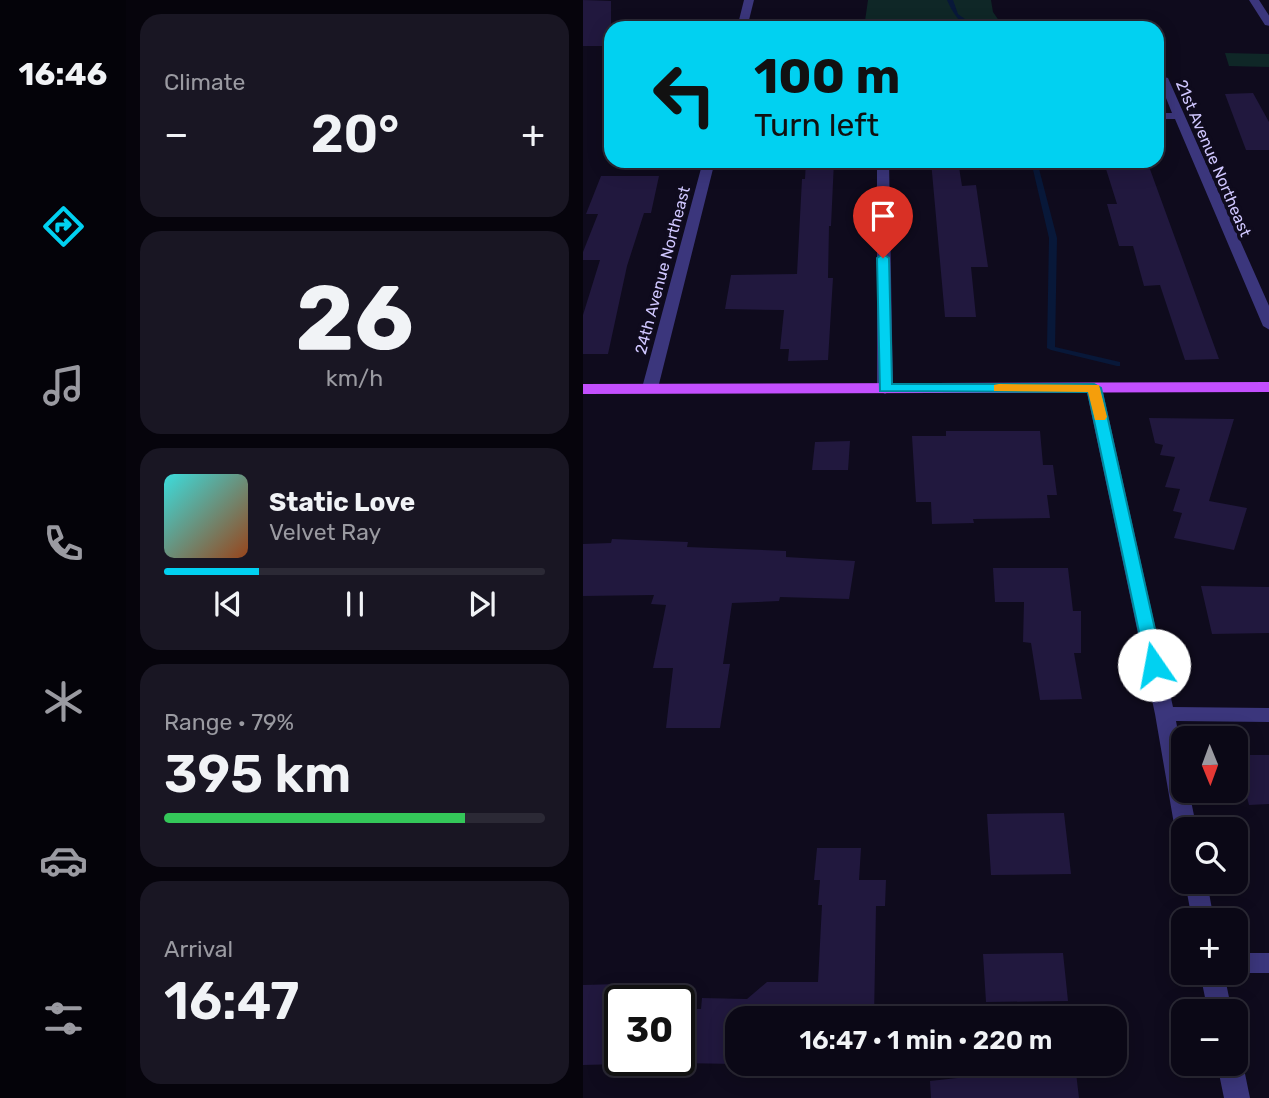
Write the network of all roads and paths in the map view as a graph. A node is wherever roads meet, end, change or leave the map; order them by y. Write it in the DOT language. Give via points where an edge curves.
graph roads {
  1 [pos="749,0"];
  2 [pos="1254,0"];
  3 [pos="744,21"];
  4 [pos="1268,23"];
  5 [pos="1164,80"];
  6 [pos="1164,116"];
  7 [pos="1179,116"];
  8 [pos="706,168"];
  9 [pos="883,168"];
  10 [pos="1269,326"];
  11 [pos="1269,387"];
  12 [pos="649,388"];
  13 [pos="885,388"];
  14 [pos="1094,388"];
  15 [pos="583,389"];
  16 [pos="1165,714"];
  17 [pos="1269,715"];
  18 [pos="1184,817"];
  19 [pos="1248,963"];
  20 [pos="1269,963"];
  21 [pos="1233,1076"];
  22 [pos="1237,1098"];
  1 -- 3 [label="street"];
  2 -- 4 [label="street"];
  5 -- 7 [label="street, 21st Avenue Northeast"];
  6 -- 7 [label="street"];
  7 -- 10 [label="street, 21st Avenue Northeast"];
  8 -- 12 [label="street, 24th Avenue Northeast"];
  9 -- 13 [label="street"];
  11 -- 14 [label="main road"];
  12 -- 13 [label="main road"];
  12 -- 15 [label="main road"];
  13 -- 14 [label="main road"];
  14 -- 16 [label="street"];
  16 -- 17 [label="street"];
  16 -- 18 [label="street"];
  19 -- 20 [label="street"];
  21 -- 22 [label="street"];
}
